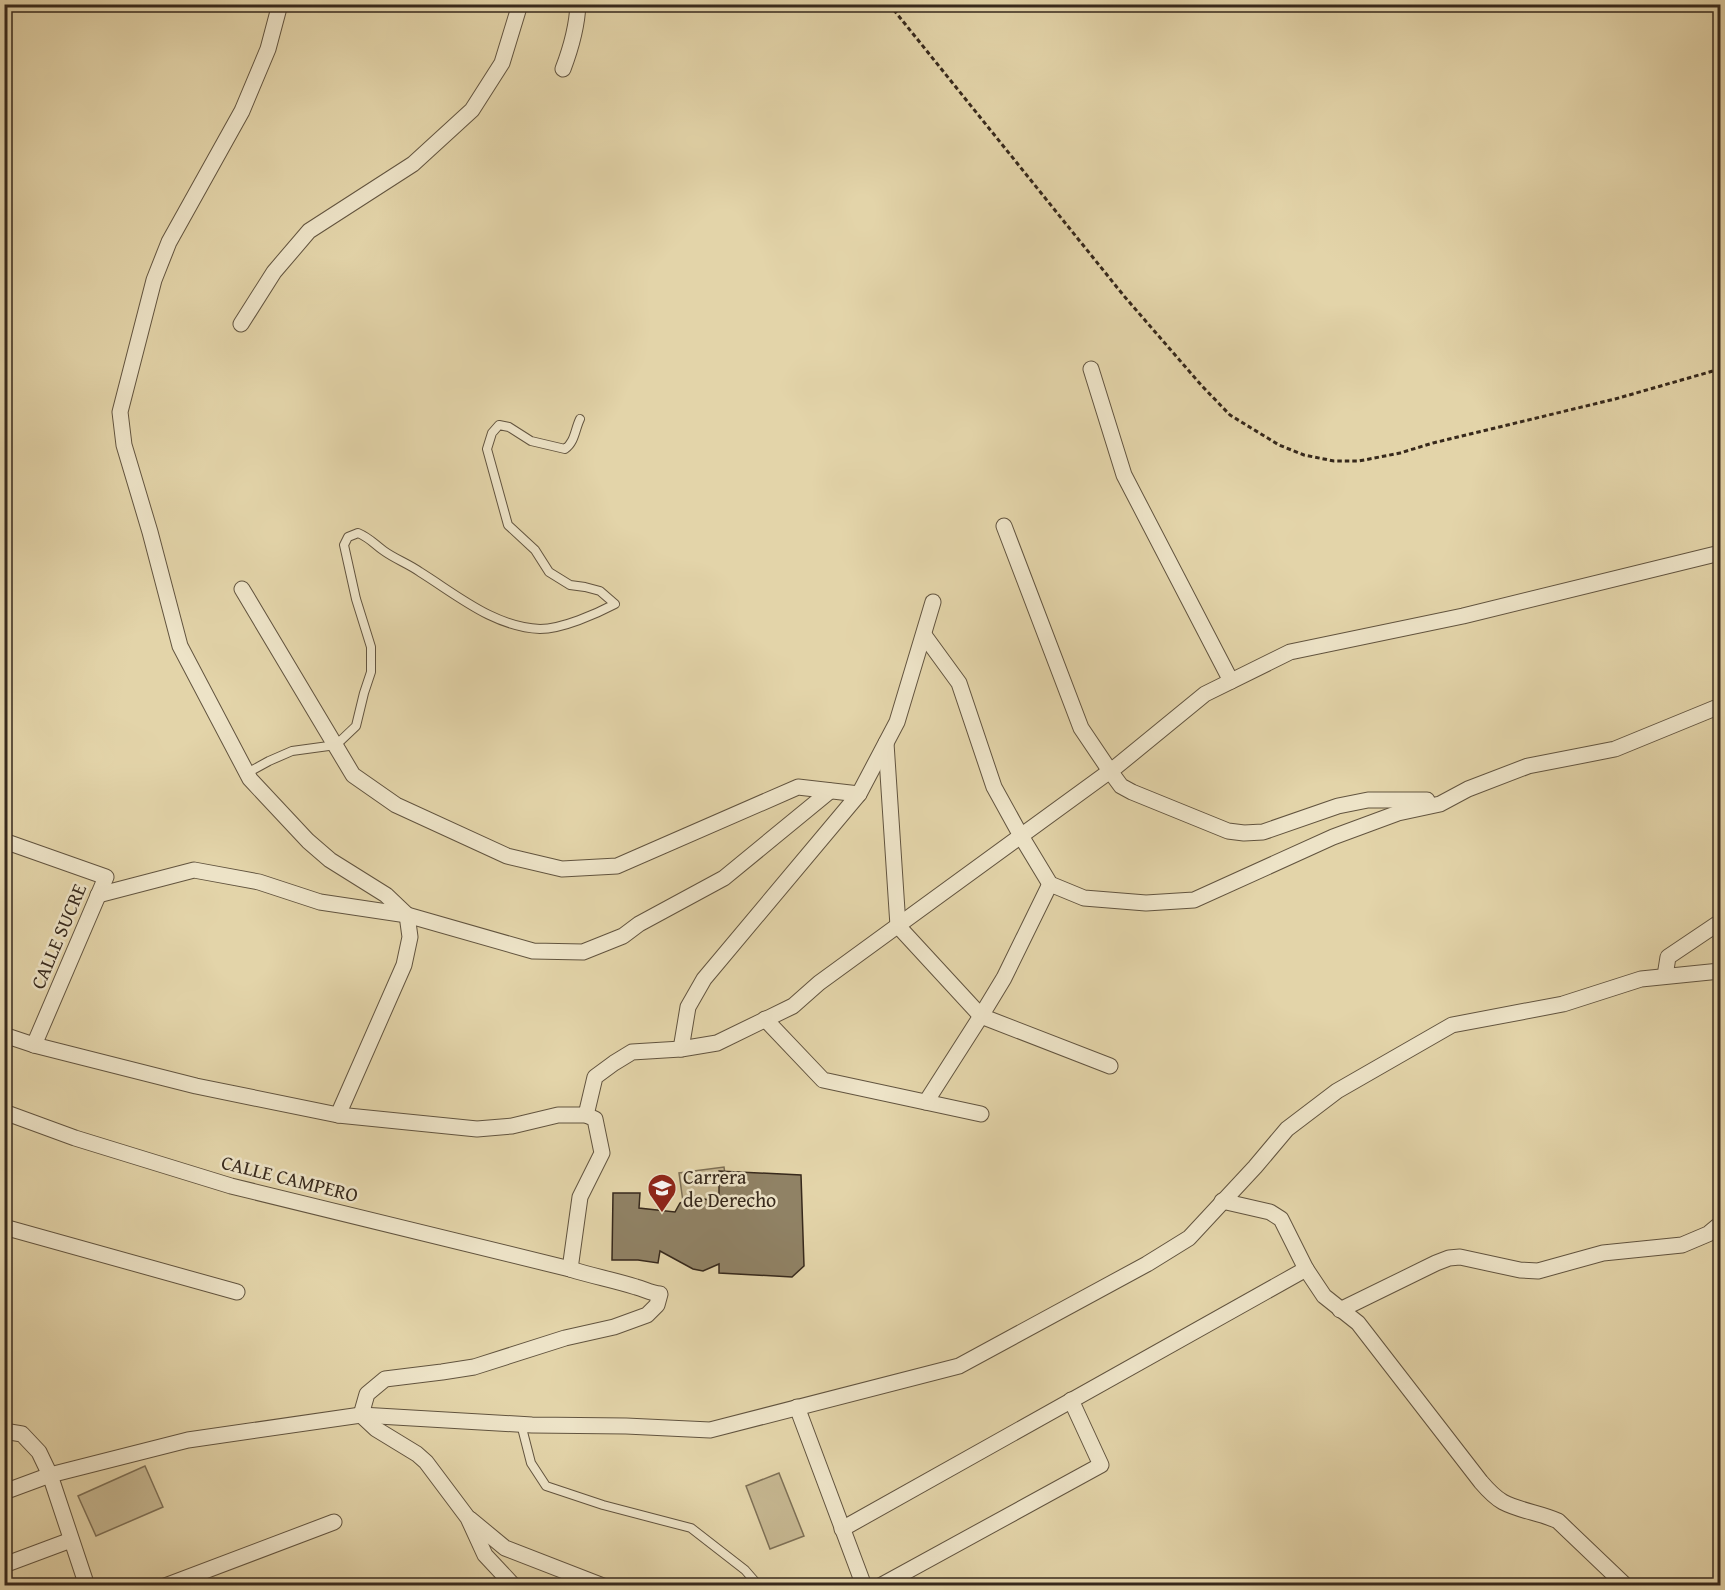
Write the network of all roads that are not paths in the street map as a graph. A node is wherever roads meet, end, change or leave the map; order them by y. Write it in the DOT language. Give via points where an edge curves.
graph roads {
  1 [pos="280,4"];
  2 [pos="520,4"];
  3 [pos="578,4"];
  4 [pos="563,69"];
  5 [pos="241,324"];
  6 [pos="1091,369"];
  7 [pos="580,418"];
  8 [pos="1004,526"];
  9 [pos="1720,554"];
  10 [pos="242,589"];
  11 [pos="933,602"];
  12 [pos="924,635"];
  13 [pos="1232,681"];
  14 [pos="1720,706"];
  15 [pos="886,742"];
  16 [pos="336,745"];
  17 [pos="1110,771"];
  18 [pos="247,773"];
  19 [pos="830,791"];
  20 [pos="859,794"];
  21 [pos="1448,800"];
  22 [pos="1021,836"];
  23 [pos="4,841"];
  24 [pos="1050,884"];
  25 [pos="99,895"];
  26 [pos="407,915"];
  27 [pos="1720,922"];
  28 [pos="898,926"];
  29 [pos="1720,971"];
  30 [pos="1665,976"];
  31 [pos="981,1016"];
  32 [pos="765,1019"];
  33 [pos="4,1035"];
  34 [pos="34,1045"];
  35 [pos="681,1049"];
  36 [pos="1110,1066"];
  37 [pos="926,1102"];
  38 [pos="4,1112"];
  39 [pos="981,1114"];
  40 [pos="338,1115"];
  41 [pos="586,1115"];
  42 [pos="1222,1201"];
  43 [pos="1720,1224"];
  44 [pos="4,1227"];
  45 [pos="570,1269"];
  46 [pos="1306,1269"];
  47 [pos="237,1292"];
  48 [pos="1341,1310"];
  49 [pos="1071,1401"];
  50 [pos="797,1407"];
  51 [pos="361,1415"];
  52 [pos="521,1424"];
  53 [pos="4,1431"];
  54 [pos="50,1474"];
  55 [pos="4,1492"];
  56 [pos="468,1518"];
  57 [pos="334,1522"];
  58 [pos="842,1529"];
  59 [pos="71,1540"];
  60 [pos="4,1565"];
  61 [pos="87,1586"];
  62 [pos="165,1586"];
  63 [pos="514,1586"];
  64 [pos="603,1586"];
  65 [pos="759,1586"];
  66 [pos="864,1586"];
  67 [pos="880,1586"];
  68 [pos="1626,1586"];
  1 -- 18 [label="street" via="268,49 242,111 169,242 154,279 120,412 124,445 180,646"];
  2 -- 5 [label="street" via="502,63 472,110 413,164 309,231 273,272"];
  3 -- 4 [label="street" via="572,47"];
  6 -- 13 [label="street" via="1124,476"];
  7 -- 16 [label="lane" via="572,445 565,449 531,441 500,425 492,433 487,449 508,525 535,550 549,572 570,585 600,591 615,604 573,622 542,629 509,623 478,609 383,551 369,537 358,533 348,537 344,545 371,648 371,672 356,726"];
  8 -- 17 [label="street" via="1081,728"];
  9 -- 13 [label="street" via="1463,616 1290,652"];
  10 -- 16 [label="street"];
  11 -- 12 [label="street"];
  12 -- 15 [label="street" via="897,722"];
  12 -- 22 [label="street" via="959,683 994,787"];
  13 -- 17 [label="street" via="1205,694"];
  14 -- 21 [label="street" via="1615,748 1528,766"];
  15 -- 20 [label="street"];
  15 -- 28 [label="street"];
  16 -- 18 [label="lane" via="292,751"];
  16 -- 19 [label="street" via="353,775 396,805 507,855 562,870 616,866 798,787"];
  17 -- 21 [label="street" via="1121,786 1132,792 1228,831 1244,833 1263,832 1338,806 1368,800"];
  17 -- 22 [label="street"];
  18 -- 26 [label="street" via="308,841"];
  19 -- 20 [label="street"];
  19 -- 26 [label="street" via="723,878 623,936 583,952 533,951"];
  20 -- 35 [label="street" via="704,979 688,1007"];
  21 -- 24 [label="street" via="1333,837 1194,900 1146,903 1084,898"];
  22 -- 24 [label="street"];
  22 -- 28 [label="street"];
  23 -- 25 [label="street, CALLE SUCRE" via="106,878"];
  24 -- 31 [label="street"];
  25 -- 26 [label="street" via="194,870 259,882 320,902"];
  25 -- 34 [label="street, CALLE SUCRE"];
  26 -- 40 [label="street" via="410,937 404,965"];
  27 -- 30 [label="street" via="1668,957"];
  28 -- 31 [label="street"];
  28 -- 32 [label="street" via="793,1006"];
  29 -- 30 [label="street"];
  30 -- 42 [label="street" via="1641,979 1563,1004 1452,1025 1329,1097 1287,1129"];
  31 -- 36 [label="street"];
  31 -- 37 [label="street"];
  32 -- 35 [label="street" via="717,1042"];
  32 -- 37 [label="street" via="823,1080"];
  33 -- 34 [label="street"];
  34 -- 40 [label="street" via="196,1086"];
  35 -- 41 [label="street" via="632,1052 614,1063 595,1077"];
  37 -- 39 [label="street"];
  38 -- 45 [label="street, CALLE CAMPERO" via="231,1186"];
  40 -- 41 [label="street" via="477,1129 558,1115"];
  41 -- 45 [label="street" via="595,1119 602,1153 580,1197"];
  42 -- 46 [label="street" via="1270,1212 1281,1219"];
  42 -- 50 [label="street" via="1189,1238 959,1366"];
  43 -- 48 [label="street" via="1683,1245 1603,1253 1538,1271 1449,1258"];
  44 -- 47 [label="street"];
  45 -- 51 [label="street, CALLE CAMPERO" via="660,1294 657,1305 647,1315 614,1327 474,1367 385,1379 367,1394"];
  46 -- 48 [label="street" via="1324,1296"];
  46 -- 49 [label="street"];
  48 -- 68 [label="street" via="1358,1323 1493,1496 1558,1521"];
  49 -- 58 [label="street"];
  49 -- 67 [label="street" via="1101,1466"];
  50 -- 52 [label="street" via="710,1430"];
  50 -- 58 [label="street"];
  51 -- 52 [label="street"];
  51 -- 54 [label="street" via="188,1440"];
  51 -- 56 [label="street" via="426,1462"];
  52 -- 65 [label="lane" via="531,1463 546,1486 691,1528 745,1570"];
  53 -- 54 [label="street" via="22,1434 39,1452"];
  54 -- 55 [label="street"];
  54 -- 59 [label="street"];
  56 -- 63 [label="street" via="485,1555"];
  56 -- 64 [label="street" via="506,1548"];
  57 -- 62 [label="street"];
  58 -- 66 [label="street"];
  59 -- 60 [label="street"];
  59 -- 61 [label="street"];
}
